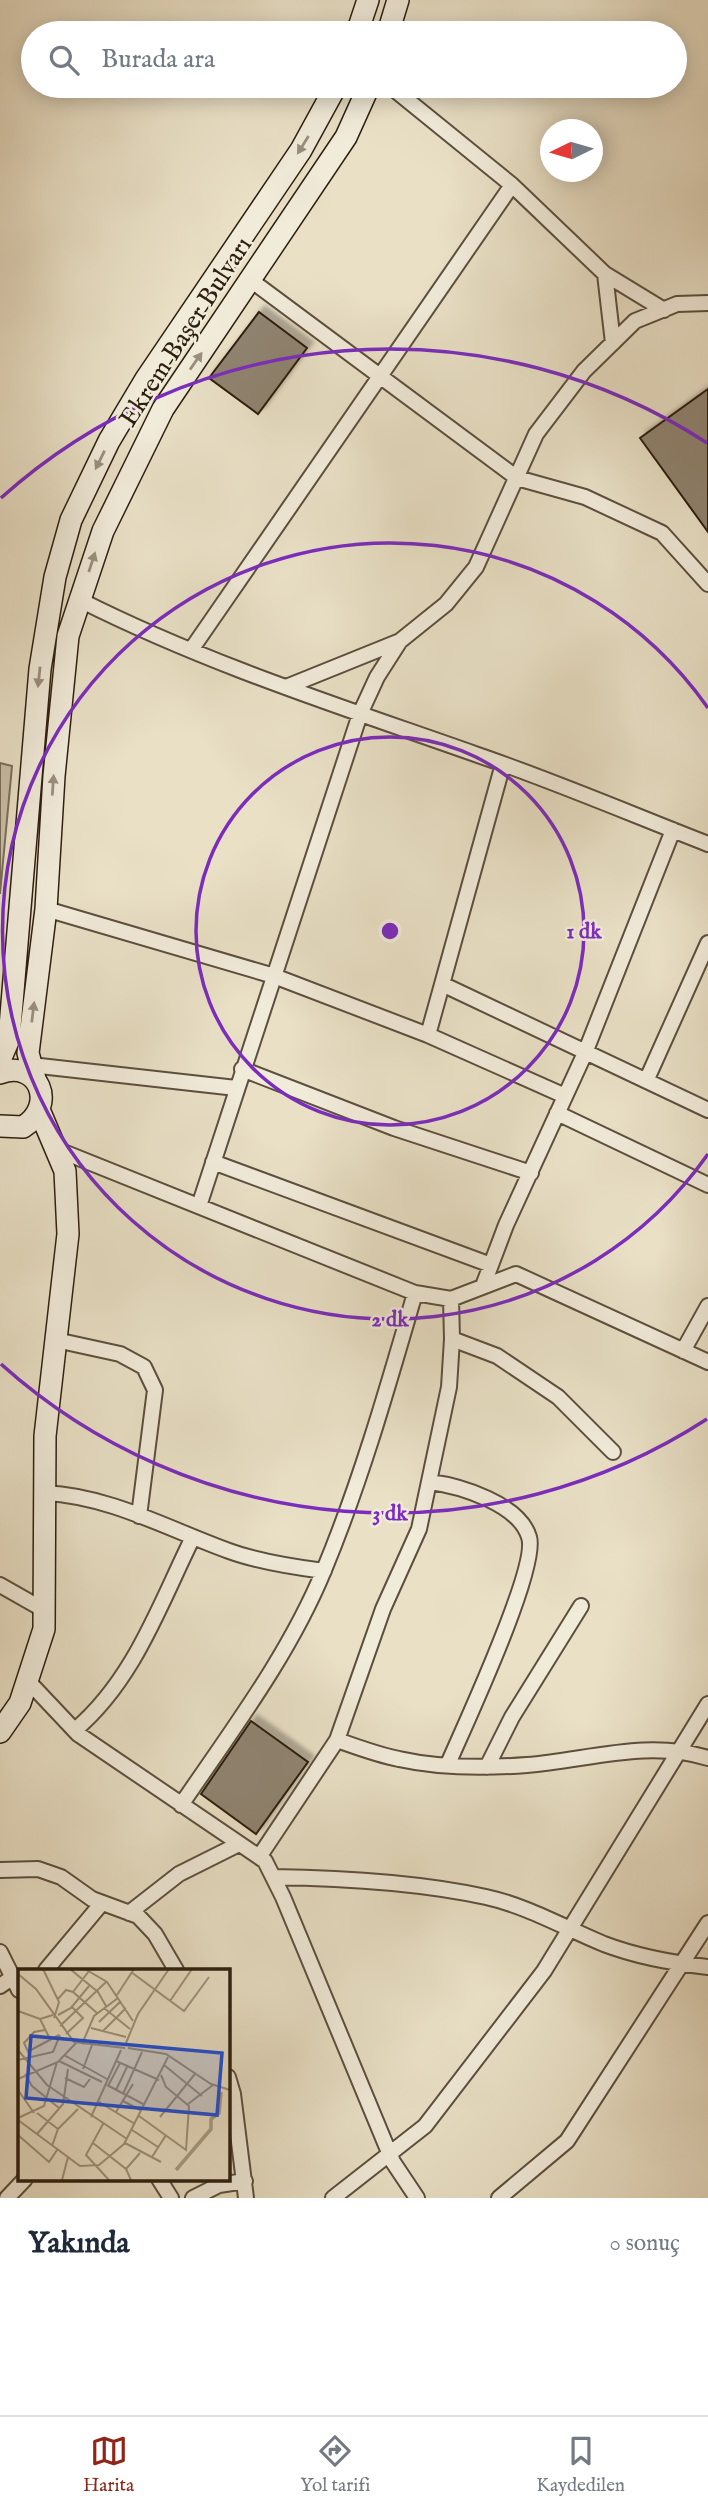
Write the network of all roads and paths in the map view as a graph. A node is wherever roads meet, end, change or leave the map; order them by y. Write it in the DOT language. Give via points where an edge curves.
graph roads {
  1 [pos="368,0"];
  2 [pos="398,0"];
  3 [pos="361,21"];
  4 [pos="392,21"];
  5 [pos="329,98"];
  6 [pos="364,98"];
  7 [pos="405,98"];
  8 [pos="512,185"];
  9 [pos="605,274"];
  10 [pos="252,281"];
  11 [pos="708,303"];
  12 [pos="664,310"];
  13 [pos="613,343"];
  14 [pos="382,377"];
  15 [pos="517,478"];
  16 [pos="708,584"];
  17 [pos="80,600"];
  18 [pos="400,641"];
  19 [pos="191,650"];
  20 [pos="286,687"];
  21 [pos="360,714"];
  22 [pos="503,764"];
  23 [pos="673,830"];
  24 [pos="708,844"];
  25 [pos="46,909"];
  26 [pos="708,943"];
  27 [pos="274,976"];
  28 [pos="442,984"];
  29 [pos="428,1035"];
  30 [pos="585,1053"];
  31 [pos="0,1060"];
  32 [pos="243,1069"];
  33 [pos="33,1072"];
  34 [pos="0,1073"];
  35 [pos="647,1079"];
  36 [pos="236,1088"];
  37 [pos="565,1096"];
  38 [pos="708,1110"];
  39 [pos="40,1112"];
  40 [pos="557,1113"];
  41 [pos="0,1126"];
  42 [pos="56,1149"];
  43 [pos="213,1162"];
  44 [pos="531,1173"];
  45 [pos="708,1185"];
  46 [pos="199,1206"];
  47 [pos="491,1265"];
  48 [pos="483,1286"];
  49 [pos="415,1293"];
  50 [pos="451,1298"];
  51 [pos="708,1306"];
  52 [pos="452,1339"];
  53 [pos="56,1340"];
  54 [pos="683,1351"];
  55 [pos="708,1362"];
  56 [pos="613,1452"];
  57 [pos="430,1482"];
  58 [pos="45,1493"];
  59 [pos="139,1516"];
  60 [pos="193,1537"];
  61 [pos="324,1571"];
  62 [pos="0,1585"];
  63 [pos="581,1606"];
  64 [pos="44,1610"];
  65 [pos="28,1681"];
  66 [pos="708,1704"];
  67 [pos="75,1730"];
  68 [pos="0,1732"];
  69 [pos="337,1741"];
  70 [pos="681,1749"];
  71 [pos="708,1758"];
  72 [pos="448,1764"];
  73 [pos="487,1767"];
  74 [pos="181,1805"];
  75 [pos="239,1844"];
  76 [pos="259,1857"];
  77 [pos="0,1870"];
  78 [pos="273,1877"];
  79 [pos="102,1903"];
  80 [pos="129,1913"];
  81 [pos="708,1923"];
  82 [pos="571,1927"];
  83 [pos="0,1952"];
  84 [pos="682,1965"];
  85 [pos="708,1967"];
  86 [pos="47,1969"];
  87 [pos="175,1969"];
  88 [pos="16,1983"];
  89 [pos="0,1986"];
  90 [pos="229,2080"];
  91 [pos="390,2155"];
  92 [pos="24,2180"];
  93 [pos="160,2180"];
  94 [pos="245,2181"];
  95 [pos="7,2198"];
  96 [pos="171,2198"];
  97 [pos="193,2198"];
  98 [pos="246,2198"];
  99 [pos="333,2198"];
  100 [pos="417,2198"];
  101 [pos="499,2198"];
  1 -- 3 [label="main road"];
  2 -- 4 [label="main road"];
  5 -- 31 [label="main road, Ekrem Başer Bulvarı, one-way" via="301,150 146,379 109,441 71,520 55,577 40,669 9,1039"];
  6 -- 10 [label="main road, Ekrem Başer Bulvarı" via="346,137"];
  7 -- 8 [label="street"];
  8 -- 9 [label="street"];
  8 -- 14 [label="street"];
  9 -- 12 [label="street"];
  9 -- 13 [label="street"];
  10 -- 14 [label="street"];
  17 -- 10 [label="main road, Ekrem Başer Bulvarı, one-way" via="103,531 163,409"];
  11 -- 12 [label="street" via="677,304"];
  12 -- 13 [label="street" via="635,321"];
  13 -- 15 [label="street" via="584,371 536,434"];
  14 -- 15 [label="street"];
  14 -- 19 [label="street"];
  15 -- 16 [label="street" via="586,497 662,533"];
  15 -- 18 [label="street" via="476,568 446,604"];
  17 -- 19 [label="street"];
  25 -- 17 [label="main road, Ekrem Başer Bulvarı, one-way" via="68,636"];
  18 -- 20 [label="street"];
  18 -- 21 [label="street"];
  19 -- 20 [label="street"];
  20 -- 21 [label="street"];
  21 -- 22 [label="street"];
  21 -- 27 [label="street"];
  22 -- 23 [label="street"];
  22 -- 28 [label="street"];
  23 -- 24 [label="street"];
  23 -- 30 [label="street"];
  25 -- 27 [label="street"];
  33 -- 25 [label="main road, Ekrem Başer Bulvarı, one-way" via="28,1053"];
  26 -- 35 [label="street"];
  27 -- 29 [label="street"];
  27 -- 32 [label="street"];
  28 -- 29 [label="street"];
  28 -- 30 [label="street"];
  29 -- 37 [label="street"];
  30 -- 35 [label="street"];
  30 -- 37 [label="street"];
  32 -- 36 [label="street"];
  32 -- 44 [label="street" via="394,1128"];
  33 -- 34 [label="main road"];
  33 -- 36 [label="street"];
  33 -- 39 [label="main road, Ekrem Başer Bulvarı" via="42,1100"];
  35 -- 38 [label="street"];
  36 -- 43 [label="street"];
  37 -- 40 [label="street"];
  39 -- 41 [label="main road" via="23,1127"];
  39 -- 42 [label="main road, Ekrem Başer Bulvarı"];
  40 -- 44 [label="street"];
  40 -- 45 [label="street"];
  42 -- 46 [label="street"];
  42 -- 53 [label="main road, Ekrem Başer Bulvarı" via="65,1171 68,1234"];
  43 -- 46 [label="street"];
  43 -- 47 [label="street"];
  44 -- 47 [label="street"];
  46 -- 49 [label="street"];
  47 -- 48 [label="street"];
  48 -- 50 [label="street"];
  48 -- 54 [label="street" via="516,1274"];
  49 -- 50 [label="street"];
  49 -- 61 [label="street" via="381,1409"];
  50 -- 52 [label="street"];
  51 -- 54 [label="street"];
  52 -- 56 [label="street" via="497,1356 558,1397"];
  52 -- 57 [label="street" via="449,1387"];
  53 -- 58 [label="main road, Ekrem Başer Bulvarı" via="45,1436"];
  53 -- 59 [label="street" via="120,1354 144,1367 155,1390"];
  54 -- 55 [label="street"];
  57 -- 69 [label="street" via="419,1529 383,1609"];
  57 -- 72 [label="street" via="457,1485 496,1504 522,1523 530,1539 531,1556"];
  58 -- 59 [label="street" via="97,1500"];
  58 -- 64 [label="main road, Ekrem Başer Bulvarı"];
  59 -- 60 [label="street"];
  60 -- 61 [label="street" via="232,1552"];
  60 -- 67 [label="street" via="122,1681"];
  61 -- 74 [label="street" via="274,1668"];
  62 -- 64 [label="street"];
  63 -- 73 [label="street" via="512,1717"];
  64 -- 65 [label="main road, Ekrem Başer Bulvarı" via="44,1629"];
  65 -- 67 [label="street"];
  65 -- 68 [label="main road, Ekrem Başer Bulvarı" via="20,1703"];
  66 -- 70 [label="street"];
  67 -- 74 [label="street"];
  69 -- 72 [label="street" via="400,1759"];
  69 -- 76 [label="street"];
  70 -- 71 [label="street"];
  70 -- 73 [label="street"];
  70 -- 82 [label="street"];
  72 -- 73 [label="street"];
  74 -- 75 [label="street"];
  75 -- 76 [label="street"];
  75 -- 80 [label="street" via="179,1874"];
  76 -- 78 [label="street"];
  77 -- 79 [label="street" via="38,1869 61,1877"];
  78 -- 82 [label="street" via="325,1878 486,1897"];
  78 -- 91 [label="street"];
  79 -- 80 [label="street"];
  79 -- 86 [label="street"];
  80 -- 87 [label="street" via="155,1934"];
  81 -- 84 [label="street"];
  82 -- 84 [label="street" via="604,1944"];
  82 -- 91 [label="street" via="544,1971 425,2126"];
  83 -- 88 [label="street"];
  84 -- 85 [label="street"];
  84 -- 101 [label="street" via="567,2141"];
  88 -- 89 [label="street"];
  90 -- 94 [label="street"];
  91 -- 99 [label="street"];
  91 -- 100 [label="street"];
  92 -- 95 [label="street"];
  93 -- 96 [label="street"];
  94 -- 97 [label="street" via="219,2185"];
  94 -- 98 [label="street"];
}
